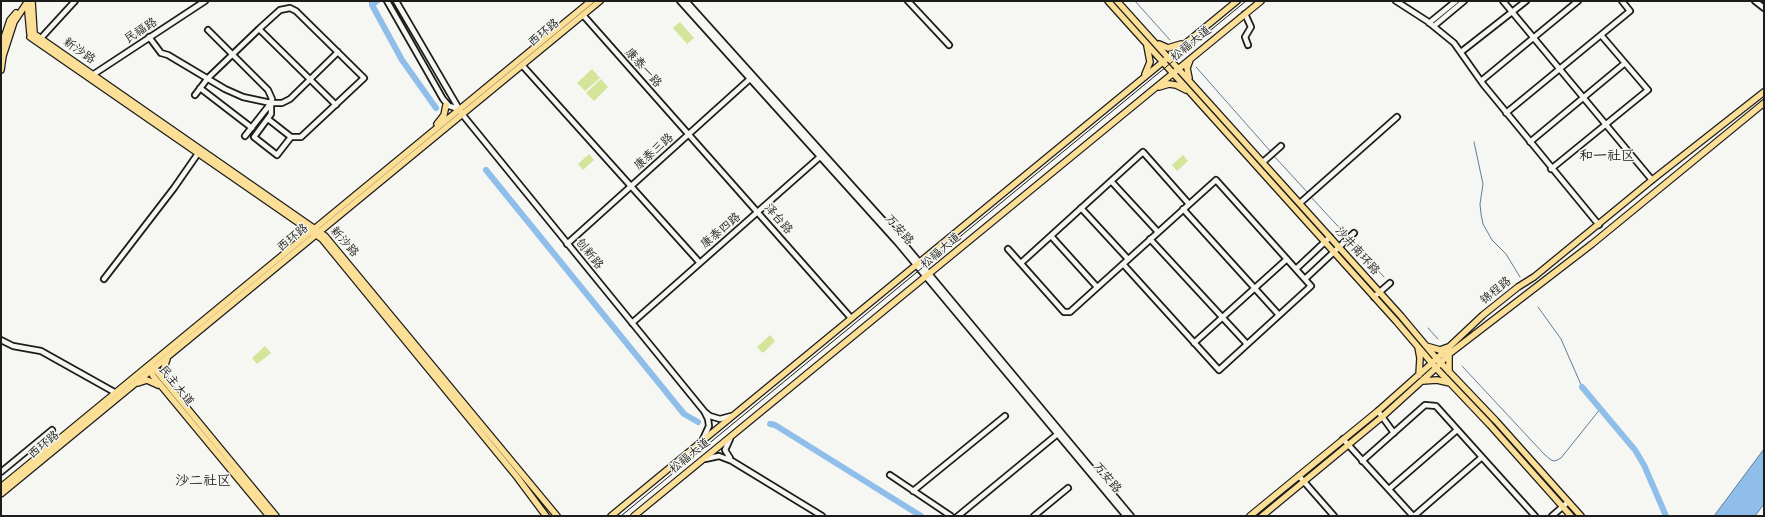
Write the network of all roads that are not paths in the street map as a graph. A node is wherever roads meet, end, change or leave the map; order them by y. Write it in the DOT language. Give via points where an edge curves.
graph roads {
  1 [pos="27,1"];
  2 [pos="32,1"];
  3 [pos="75,1"];
  4 [pos="205,1"];
  5 [pos="387,1"];
  6 [pos="396,1"];
  7 [pos="591,1"];
  8 [pos="600,1"];
  9 [pos="680,1"];
  10 [pos="686,1"];
  11 [pos="908,1"];
  12 [pos="1108,1"];
  13 [pos="1117,1"];
  14 [pos="1237,1"];
  15 [pos="1261,1"];
  16 [pos="1456,1"];
  17 [pos="1464,1"];
  18 [pos="1503,1"];
  19 [pos="1526,1"];
  20 [pos="1578,1"];
  21 [pos="1622,1"];
  22 [pos="1755,1"];
  23 [pos="1399,2"];
  24 [pos="1764,8"];
  25 [pos="1512,12"];
  26 [pos="1245,14"];
  27 [pos="583,15"];
  28 [pos="1429,23"];
  29 [pos="1434,26"];
  30 [pos="259,29"];
  31 [pos="208,30"];
  32 [pos="31,34"];
  33 [pos="1601,35"];
  34 [pos="42,37"];
  35 [pos="149,37"];
  36 [pos="1534,38"];
  37 [pos="1152,39"];
  38 [pos="1144,41"];
  39 [pos="1188,41"];
  40 [pos="949,45"];
  41 [pos="1248,45"];
  42 [pos="1,47"];
  43 [pos="338,52"];
  44 [pos="1461,52"];
  45 [pos="232,54"];
  46 [pos="1194,56"];
  47 [pos="1168,57"];
  48 [pos="1162,62"];
  49 [pos="1625,63"];
  50 [pos="522,65"];
  51 [pos="1178,68"];
  52 [pos="1560,68"];
  53 [pos="1,70"];
  54 [pos="1173,73"];
  55 [pos="91,76"];
  56 [pos="752,77"];
  57 [pos="208,78"];
  58 [pos="1142,78"];
  59 [pos="310,80"];
  60 [pos="1481,81"];
  61 [pos="1192,84"];
  62 [pos="200,88"];
  63 [pos="1151,91"];
  64 [pos="1764,92"];
  65 [pos="195,95"];
  66 [pos="1194,97"];
  67 [pos="1585,97"];
  68 [pos="271,103"];
  69 [pos="1764,103"];
  70 [pos="336,105"];
  71 [pos="446,105"];
  72 [pos="460,112"];
  73 [pos="1506,113"];
  74 [pos="1397,117"];
  75 [pos="268,119"];
  76 [pos="1606,124"];
  77 [pos="252,128"];
  78 [pos="437,128"];
  79 [pos="689,134"];
  80 [pos="245,136"];
  81 [pos="291,138"];
  82 [pos="1530,142"];
  83 [pos="1279,147"];
  84 [pos="200,151"];
  85 [pos="822,155"];
  86 [pos="1263,162"];
  87 [pos="1551,169"];
  88 [pos="1655,178"];
  89 [pos="1111,180"];
  90 [pos="1664,185"];
  91 [pos="631,186"];
  92 [pos="1300,203"];
  93 [pos="1189,204"];
  94 [pos="1081,208"];
  95 [pos="1183,209"];
  96 [pos="759,212"];
  97 [pos="1598,225"];
  98 [pos="315,232"];
  99 [pos="1158,232"];
  100 [pos="1354,233"];
  101 [pos="1051,236"];
  102 [pos="1330,237"];
  103 [pos="1150,239"];
  104 [pos="1325,242"];
  105 [pos="567,244"];
  106 [pos="1339,247"];
  107 [pos="1008,249"];
  108 [pos="1334,252"];
  109 [pos="1128,259"];
  110 [pos="1287,259"];
  111 [pos="700,263"];
  112 [pos="1021,263"];
  113 [pos="918,264"];
  114 [pos="1123,264"];
  115 [pos="1296,269"];
  116 [pos="928,275"];
  117 [pos="1305,279"];
  118 [pos="104,280"];
  119 [pos="1390,283"];
  120 [pos="1097,287"];
  121 [pos="1254,288"];
  122 [pos="1380,292"];
  123 [pos="1374,297"];
  124 [pos="1279,315"];
  125 [pos="1222,317"];
  126 [pos="851,318"];
  127 [pos="632,323"];
  128 [pos="1,340"];
  129 [pos="1194,343"];
  130 [pos="1247,344"];
  131 [pos="1425,345"];
  132 [pos="1418,347"];
  133 [pos="1449,347"];
  134 [pos="1449,354"];
  135 [pos="168,357"];
  136 [pos="1436,363"];
  137 [pos="154,368"];
  138 [pos="149,370"];
  139 [pos="1449,372"];
  140 [pos="1419,375"];
  141 [pos="1422,381"];
  142 [pos="1450,383"];
  143 [pos="134,385"];
  144 [pos="165,386"];
  145 [pos="116,393"];
  146 [pos="704,411"];
  147 [pos="1378,411"];
  148 [pos="733,415"];
  149 [pos="1006,416"];
  150 [pos="1382,417"];
  151 [pos="52,430"];
  152 [pos="1457,430"];
  153 [pos="1059,433"];
  154 [pos="1394,433"];
  155 [pos="732,436"];
  156 [pos="1343,439"];
  157 [pos="702,440"];
  158 [pos="1348,445"];
  159 [pos="1482,457"];
  160 [pos="702,460"];
  161 [pos="732,461"];
  162 [pos="1362,461"];
  163 [pos="1,472"];
  164 [pos="890,475"];
  165 [pos="1299,476"];
  166 [pos="1304,482"];
  167 [pos="1,487"];
  168 [pos="1068,488"];
  169 [pos="1389,489"];
  170 [pos="913,491"];
  171 [pos="1,494"];
  172 [pos="1568,502"];
  173 [pos="1563,507"];
  174 [pos="269,516"];
  175 [pos="276,516"];
  176 [pos="546,516"];
  177 [pos="557,516"];
  178 [pos="610,516"];
  179 [pos="634,516"];
  180 [pos="822,516"];
  181 [pos="951,516"];
  182 [pos="958,516"];
  183 [pos="1034,516"];
  184 [pos="1126,516"];
  185 [pos="1131,516"];
  186 [pos="1250,516"];
  187 [pos="1262,516"];
  188 [pos="1334,516"];
  189 [pos="1414,516"];
  190 [pos="1535,516"];
  191 [pos="1552,516"];
  192 [pos="1571,516"];
  193 [pos="1581,516"];
  1 -- 32 [label="main road"];
  1 -- 42 [label="main road" via="10,20"];
  1 -- 53 [label="main road" via="14,22"];
  2 -- 32 [label="main road"];
  3 -- 34 [label="street"];
  4 -- 35 [label="street, 民福路"];
  5 -- 72 [label="street, 创新路" via="443,99"];
  6 -- 72 [label="street, 创新路"];
  7 -- 72 [label="main road, 西环路"];
  8 -- 27 [label="main road, 西环路"];
  9 -- 56 [label="street, 万安路"];
  10 -- 56 [label="street, 万安路"];
  11 -- 40 [label="street"];
  12 -- 38 [label="main road, 沙井南环路"];
  13 -- 37 [label="main road, 沙井南环路"];
  14 -- 39 [label="main road, 松福大道"];
  15 -- 26 [label="main road, 松福大道"];
  16 -- 28 [label="street"];
  17 -- 29 [label="street"];
  18 -- 25 [label="street"];
  19 -- 25 [label="street"];
  20 -- 36 [label="street"];
  21 -- 33 [label="street" via="1630,11"];
  22 -- 24 [label="street"];
  23 -- 28 [label="street"];
  25 -- 36 [label="street"];
  25 -- 44 [label="street"];
  26 -- 41 [label="street" via="1251,27 1245,37"];
  26 -- 46 [label="main road, 松福大道"];
  27 -- 50 [label="main road, 西环路"];
  27 -- 79 [label="street, 康泰一路"];
  28 -- 29 [label="street"];
  29 -- 44 [label="street"];
  30 -- 43 [label="street" via="280,10 290,8"];
  30 -- 45 [label="street"];
  30 -- 59 [label="street"];
  31 -- 45 [label="street"];
  32 -- 34 [label="main road, 新沙路"];
  32 -- 55 [label="main road, 新沙路"];
  33 -- 49 [label="street"];
  33 -- 52 [label="street"];
  34 -- 55 [label="main road, 新沙路"];
  35 -- 55 [label="street, 民福路"];
  35 -- 57 [label="street" via="160,53"];
  36 -- 52 [label="street"];
  36 -- 60 [label="street"];
  37 -- 39 [label="main road" via="1168,48"];
  37 -- 47 [label="main road, 沙井南环路"];
  38 -- 48 [label="main road, 沙井南环路"];
  38 -- 58 [label="main road" via="1150,60"];
  39 -- 47 [label="main road, 松福大道"];
  43 -- 59 [label="street"];
  43 -- 70 [label="street" via="364,78"];
  44 -- 60 [label="street"];
  45 -- 57 [label="street"];
  45 -- 68 [label="street" via="271,93"];
  46 -- 51 [label="main road, 松福大道"];
  46 -- 61 [label="main road" via="1187,68"];
  47 -- 48 [label="main road, 松福大道"];
  47 -- 51 [label="main road, 沙井南环路"];
  48 -- 54 [label="main road, 沙井南环路"];
  48 -- 58 [label="main road, 松福大道"];
  49 -- 67 [label="street"];
  49 -- 76 [label="street" via="1648,90"];
  50 -- 72 [label="main road, 西环路"];
  50 -- 91 [label="street"];
  51 -- 54 [label="main road, 松福大道"];
  51 -- 61 [label="main road, 沙井南环路"];
  52 -- 67 [label="street"];
  52 -- 73 [label="street"];
  54 -- 63 [label="main road, 松福大道"];
  54 -- 66 [label="main road, 沙井南环路"];
  55 -- 84 [label="main road, 新沙路"];
  56 -- 79 [label="street, 康泰三路"];
  56 -- 85 [label="street, 万安路"];
  57 -- 62 [label="street"];
  57 -- 68 [label="street" via="235,94"];
  58 -- 113 [label="main road, 松福大道"];
  59 -- 68 [label="street" via="286,102"];
  59 -- 70 [label="street"];
  60 -- 73 [label="street"];
  61 -- 86 [label="main road, 沙井南环路"];
  62 -- 65 [label="street"];
  62 -- 77 [label="street"];
  63 -- 66 [label="main road" via="1169,84 1183,88"];
  63 -- 116 [label="main road, 松福大道"];
  64 -- 88 [label="main road, 锦程路"];
  66 -- 104 [label="main road, 沙井南环路"];
  67 -- 76 [label="street"];
  67 -- 82 [label="street"];
  68 -- 75 [label="street" via="272,111"];
  68 -- 77 [label="street"];
  69 -- 90 [label="main road, 锦程路"];
  70 -- 81 [label="street" via="301,137"];
  71 -- 78 [label="main road"];
  72 -- 78 [label="main road, 西环路"];
  72 -- 98 [label="main road, 西环路"];
  72 -- 105 [label="street, 创新路"];
  73 -- 82 [label="street"];
  74 -- 92 [label="street"];
  75 -- 81 [label="street"];
  75 -- 81 [label="street" via="254,137 277,156"];
  76 -- 87 [label="street"];
  76 -- 88 [label="street"];
  77 -- 80 [label="street"];
  78 -- 98 [label="main road, 西环路"];
  79 -- 91 [label="street, 康泰三路"];
  79 -- 96 [label="street, 泽台路"];
  82 -- 87 [label="street"];
  83 -- 86 [label="street"];
  84 -- 98 [label="main road, 新沙路"];
  84 -- 118 [label="street"];
  85 -- 96 [label="street, 康泰四路"];
  85 -- 113 [label="street, 万安路"];
  86 -- 92 [label="main road, 沙井南环路"];
  87 -- 97 [label="street"];
  88 -- 90 [label="main road"];
  88 -- 97 [label="main road, 锦程路"];
  89 -- 93 [label="street" via="1143,152"];
  89 -- 94 [label="street"];
  89 -- 99 [label="street"];
  90 -- 134 [label="main road, 锦程路"];
  91 -- 105 [label="street, 康泰三路"];
  91 -- 111 [label="street"];
  92 -- 102 [label="main road, 沙井南环路"];
  93 -- 95 [label="street"];
  93 -- 110 [label="street" via="1216,180"];
  94 -- 101 [label="street"];
  94 -- 109 [label="street"];
  95 -- 99 [label="street"];
  95 -- 121 [label="street"];
  96 -- 111 [label="street, 康泰四路"];
  96 -- 126 [label="street, 泽台路"];
  97 -- 133 [label="main road, 锦程路" via="1518,287"];
  98 -- 135 [label="main road, 西环路"];
  98 -- 138 [label="main road, 西环路"];
  98 -- 176 [label="main road, 新沙路" via="517,477"];
  98 -- 177 [label="main road, 新沙路" via="330,241"];
  99 -- 103 [label="street"];
  100 -- 106 [label="street"];
  101 -- 112 [label="street"];
  101 -- 120 [label="street"];
  102 -- 104 [label="street"];
  102 -- 106 [label="main road, 沙井南环路"];
  103 -- 109 [label="street"];
  103 -- 125 [label="street"];
  104 -- 108 [label="main road, 沙井南环路"];
  104 -- 115 [label="street"];
  105 -- 127 [label="street, 创新路"];
  106 -- 108 [label="street"];
  106 -- 122 [label="main road, 沙井南环路"];
  107 -- 112 [label="street"];
  108 -- 117 [label="street"];
  108 -- 123 [label="main road, 沙井南环路"];
  109 -- 114 [label="street"];
  110 -- 115 [label="street"];
  110 -- 121 [label="street"];
  111 -- 127 [label="street, 康泰四路"];
  112 -- 120 [label="street" via="1064,312 1070,312"];
  113 -- 116 [label="street, 万安路"];
  113 -- 126 [label="main road, 松福大道"];
  114 -- 120 [label="street"];
  114 -- 129 [label="street"];
  115 -- 117 [label="street"];
  116 -- 153 [label="street, 万安路"];
  116 -- 155 [label="main road, 松福大道"];
  117 -- 124 [label="street" via="1311,286"];
  119 -- 122 [label="street"];
  121 -- 124 [label="street"];
  121 -- 125 [label="street"];
  122 -- 123 [label="street"];
  122 -- 131 [label="main road, 沙井南环路"];
  123 -- 132 [label="main road, 沙井南环路"];
  124 -- 130 [label="street"];
  125 -- 129 [label="street"];
  125 -- 130 [label="street"];
  126 -- 148 [label="main road, 松福大道"];
  127 -- 146 [label="street, 创新路"];
  128 -- 145 [label="street" via="13,346 41,351"];
  129 -- 130 [label="street" via="1219,370"];
  131 -- 133 [label="main road" via="1440,350"];
  131 -- 136 [label="main road, 沙井南环路"];
  132 -- 136 [label="main road, 沙井南环路"];
  132 -- 140 [label="main road"];
  133 -- 136 [label="main road, 锦程路"];
  134 -- 136 [label="main road, 锦程路"];
  134 -- 139 [label="main road"];
  135 -- 137 [label="main road, 西环路"];
  135 -- 144 [label="main road" via="163,371"];
  136 -- 139 [label="main road, 沙井南环路"];
  136 -- 140 [label="main road, 锦程路"];
  136 -- 141 [label="main road, 锦程路"];
  136 -- 142 [label="main road, 沙井南环路"];
  137 -- 138 [label="main road, 西环路"];
  137 -- 144 [label="main road, 民主大道"];
  138 -- 143 [label="main road, 西环路"];
  138 -- 144 [label="main road, 民主大道"];
  138 -- 145 [label="main road, 西环路"];
  139 -- 172 [label="main road, 沙井南环路"];
  140 -- 147 [label="main road, 锦程路"];
  141 -- 142 [label="main road" via="1437,380"];
  141 -- 150 [label="main road, 锦程路"];
  142 -- 173 [label="main road, 沙井南环路"];
  143 -- 144 [label="main road" via="147,380"];
  143 -- 171 [label="main road, 西环路"];
  144 -- 174 [label="main road, 民主大道"];
  144 -- 175 [label="main road, 民主大道"];
  145 -- 167 [label="main road, 西环路"];
  146 -- 148 [label="street, 创新路" via="720,419"];
  146 -- 157 [label="street" via="708,426"];
  147 -- 150 [label="street"];
  147 -- 156 [label="main road, 锦程路"];
  148 -- 157 [label="main road, 松福大道"];
  149 -- 170 [label="street"];
  150 -- 154 [label="street"];
  150 -- 158 [label="main road, 锦程路"];
  151 -- 163 [label="street"];
  152 -- 154 [label="street" via="1436,406 1425,405"];
  152 -- 159 [label="street"];
  152 -- 169 [label="street"];
  153 -- 182 [label="street"];
  153 -- 184 [label="street, 万安路"];
  153 -- 185 [label="street, 万安路"];
  154 -- 162 [label="street"];
  155 -- 160 [label="main road, 松福大道"];
  155 -- 161 [label="street" via="725,450"];
  156 -- 158 [label="street"];
  156 -- 165 [label="main road, 锦程路"];
  157 -- 178 [label="main road, 松福大道"];
  158 -- 162 [label="street"];
  158 -- 166 [label="main road, 锦程路"];
  159 -- 189 [label="street"];
  159 -- 190 [label="street"];
  160 -- 161 [label="street" via="719,456"];
  160 -- 179 [label="main road, 松福大道"];
  161 -- 180 [label="street"];
  162 -- 169 [label="street"];
  164 -- 170 [label="street"];
  165 -- 166 [label="street"];
  165 -- 186 [label="main road, 锦程路"];
  166 -- 187 [label="main road, 锦程路"];
  166 -- 188 [label="street"];
  168 -- 183 [label="street"];
  169 -- 189 [label="street"];
  170 -- 181 [label="street"];
  172 -- 173 [label="street"];
  172 -- 193 [label="main road, 沙井南环路"];
  173 -- 191 [label="street"];
  173 -- 192 [label="main road, 沙井南环路"];
}
